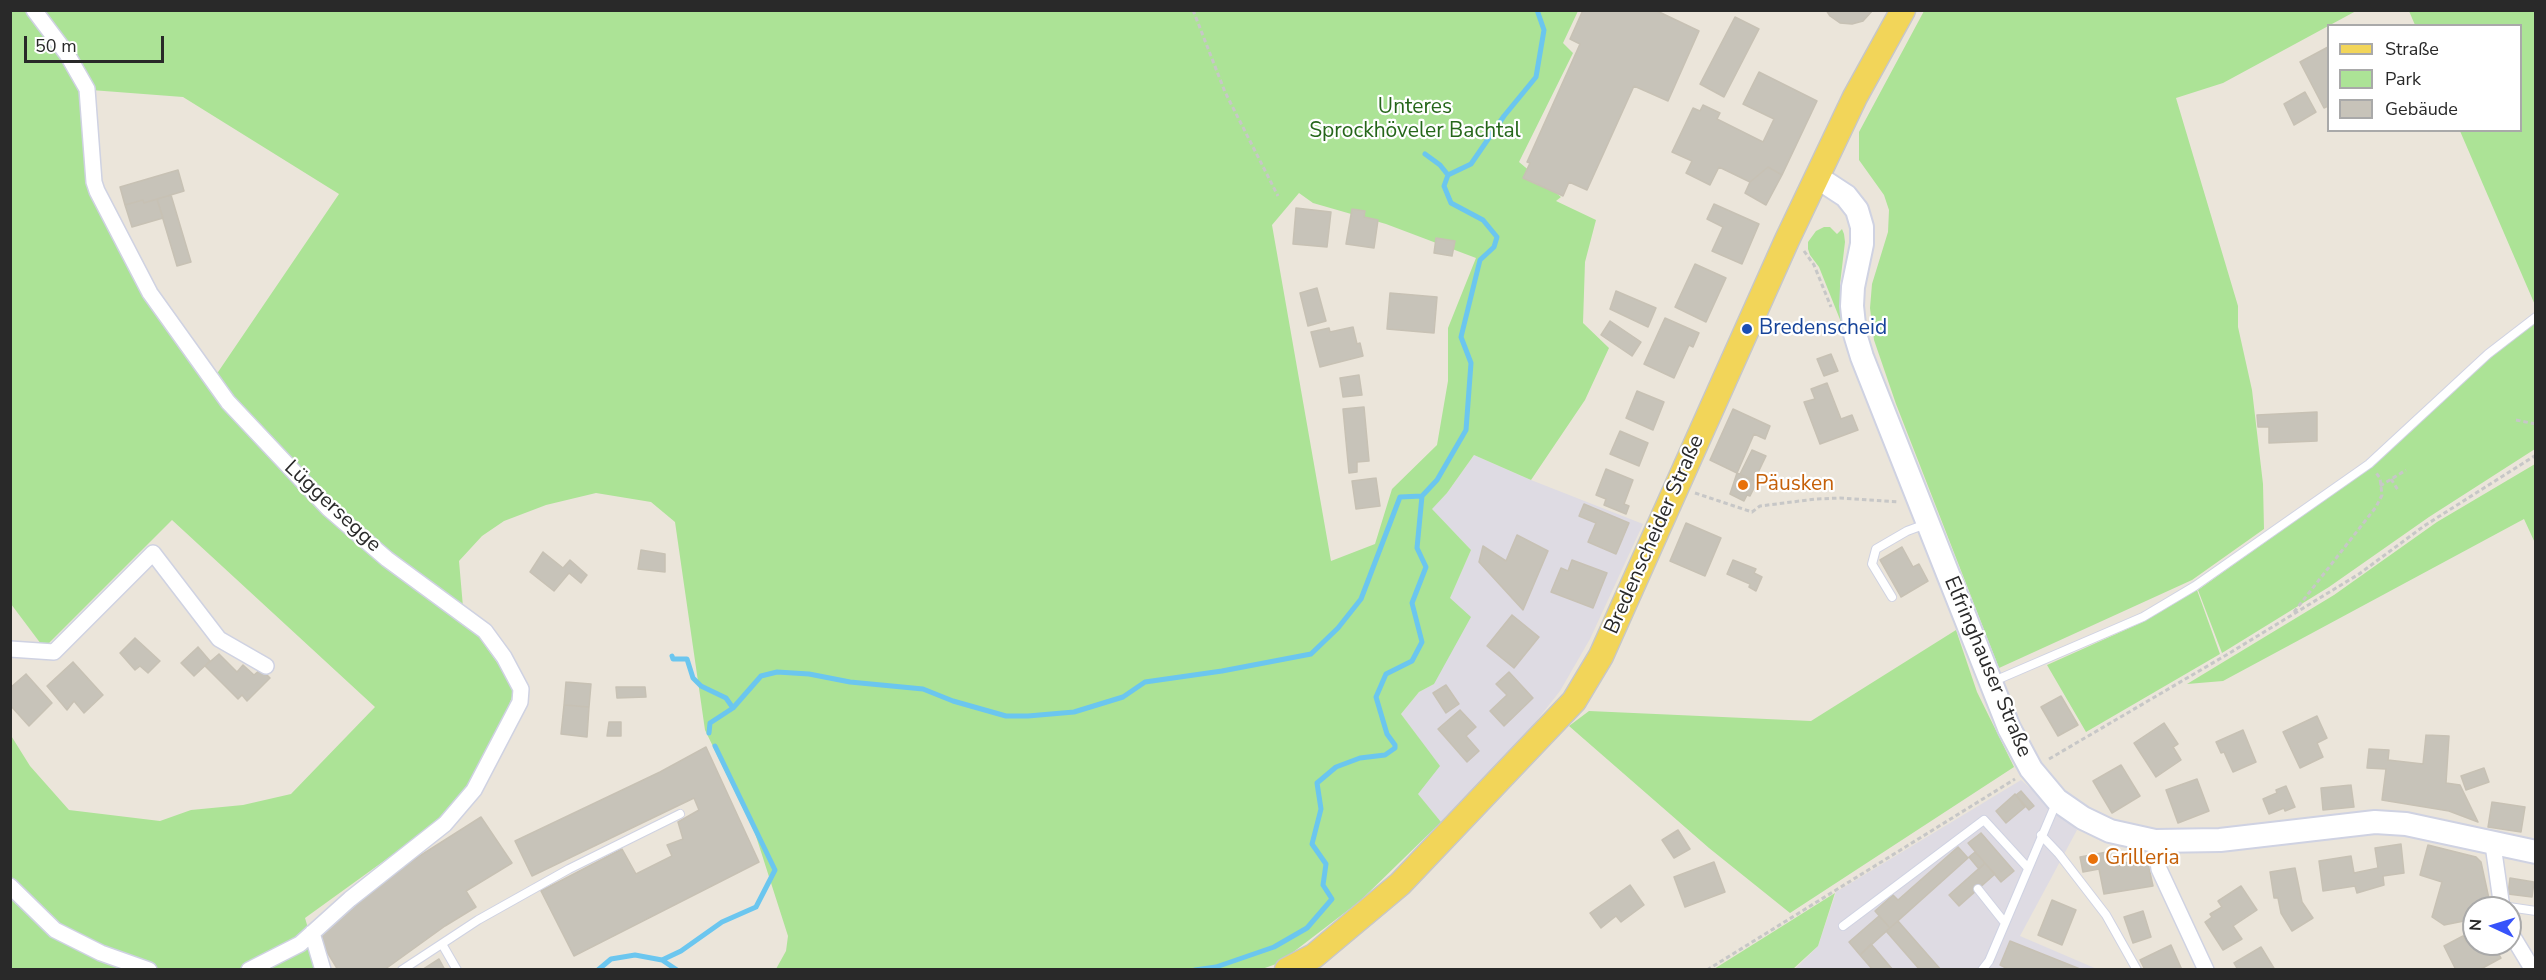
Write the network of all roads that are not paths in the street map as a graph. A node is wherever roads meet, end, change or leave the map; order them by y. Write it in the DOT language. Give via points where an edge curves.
graph roads {
  1 [pos="34,10"];
  2 [pos="1903,10"];
  3 [pos="1817,177"];
  4 [pos="2535,317"];
  5 [pos="1923,513"];
  6 [pos="1892,597"];
  7 [pos="10,649"];
  8 [pos="266,666"];
  9 [pos="1990,682"];
  10 [pos="2057,800"];
  11 [pos="680,814"];
  12 [pos="2041,835"];
  13 [pos="2155,841"];
  14 [pos="2493,845"];
  15 [pos="2535,852"];
  16 [pos="2028,868"];
  17 [pos="10,886"];
  18 [pos="1978,889"];
  19 [pos="2500,896"];
  20 [pos="2005,923"];
  21 [pos="1843,926"];
  22 [pos="312,933"];
  23 [pos="442,944"];
  24 [pos="2522,951"];
  25 [pos="149,969"];
  26 [pos="249,969"];
  27 [pos="323,969"];
  28 [pos="402,969"];
  29 [pos="457,969"];
  30 [pos="1287,969"];
  31 [pos="1982,969"];
  32 [pos="2137,969"];
  33 [pos="2206,969"];
  34 [pos="2533,969"];
  1 -- 22 [label="street, Lüggersegge" via="87,89 97,191 150,293 228,402 329,509 387,559 485,631 519,683 520,702 474,790 461,807 432,836"];
  2 -- 3 [label="main road, Bredenscheider Straße"];
  3 -- 5 [label="main road, Elfringhauser Straße" via="1846,196 1857,210 1862,244 1853,287 1855,334"];
  3 -- 30 [label="main road, Bredenscheider Straße" via="1601,656 1574,701 1400,884 1314,956"];
  4 -- 9 [label="lane" via="2488,354 2369,464 2195,586 2143,616"];
  5 -- 6 [label="lane" via="1907,531 1876,549 1872,564"];
  5 -- 9 [label="main road, Elfringhauser Straße"];
  7 -- 8 [label="street" via="54,652 153,553 219,639"];
  9 -- 10 [label="main road, Elfringhauser Straße" via="2031,769"];
  10 -- 12 [label="lane"];
  10 -- 13 [label="main road, Elfringhauser Straße" via="2110,831"];
  11 -- 23 [label="lane" via="569,869"];
  12 -- 16 [label="lane"];
  12 -- 32 [label="lane" via="2106,915"];
  13 -- 14 [label="main road, Elfringhauser Straße" via="2220,840 2375,822 2406,824"];
  13 -- 33 [label="street" via="2158,869"];
  14 -- 15 [label="main road, Elfringhauser Straße"];
  14 -- 19 [label="street"];
  16 -- 20 [label="lane"];
  16 -- 21 [label="lane" via="1984,819"];
  17 -- 25 [label="street" via="55,930 101,953"];
  18 -- 20 [label="lane"];
  20 -- 31 [label="lane"];
  22 -- 26 [label="street, Lüggersegge" via="292,950"];
  22 -- 27 [label="street"];
  23 -- 28 [label="lane"];
  23 -- 29 [label="lane"];
  24 -- 34 [label="street"];
}
